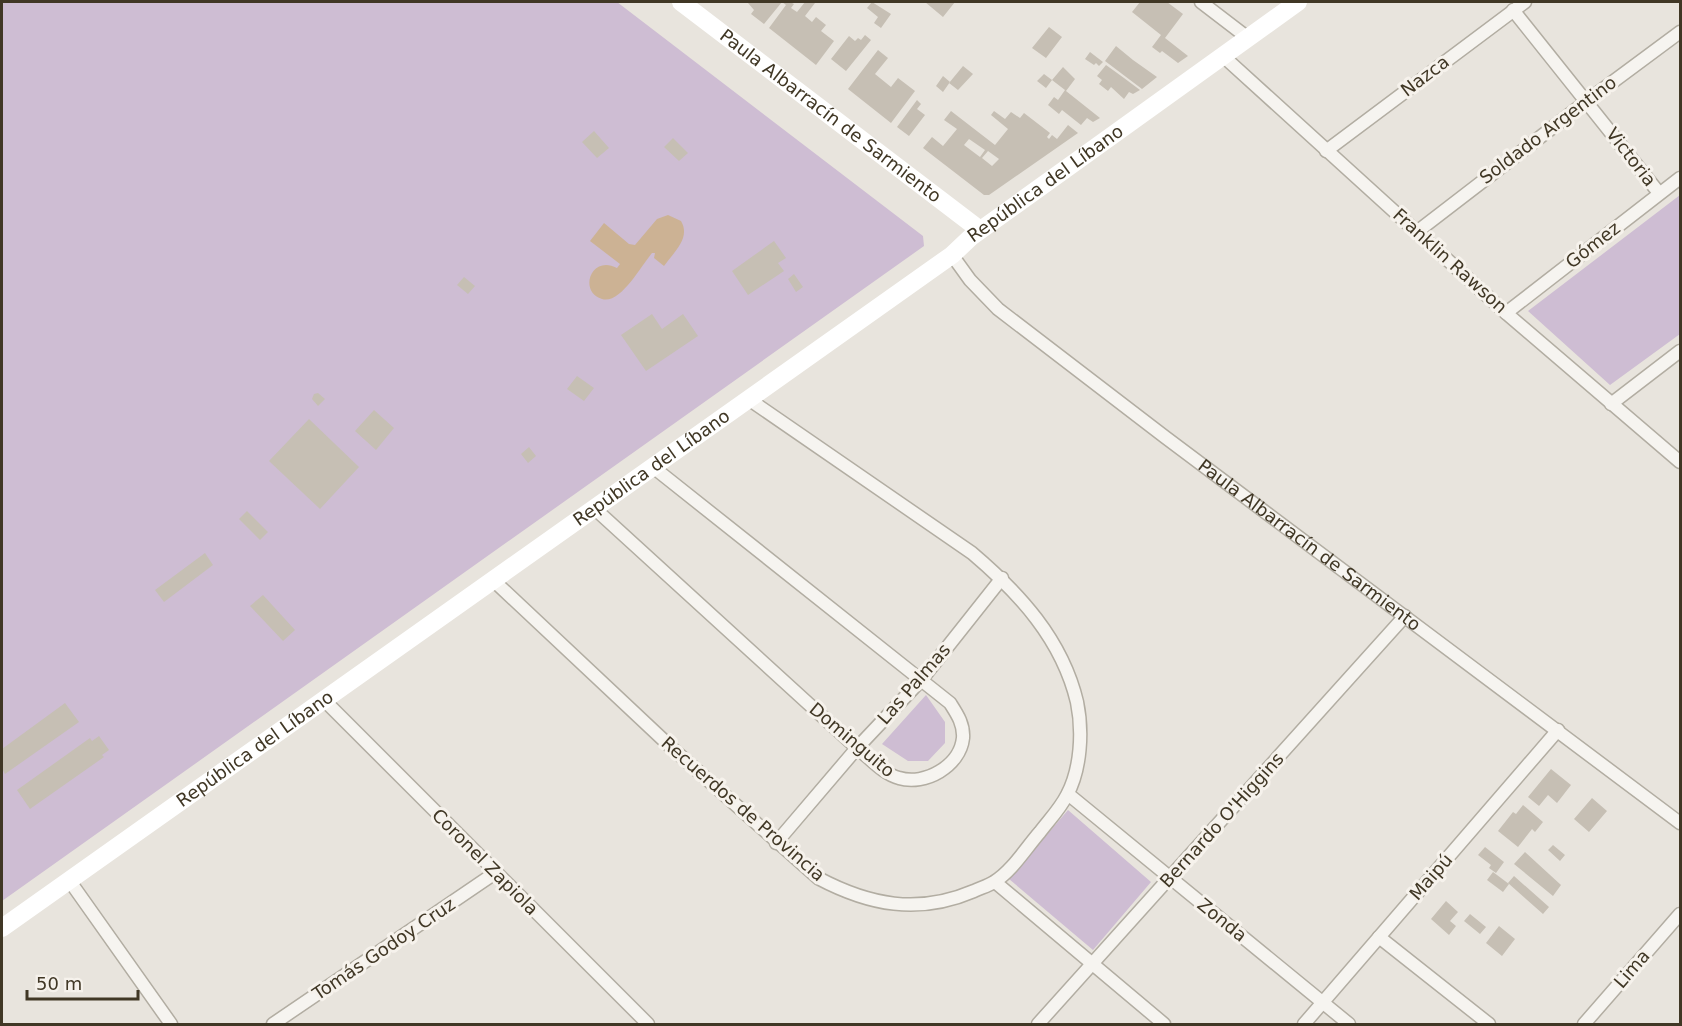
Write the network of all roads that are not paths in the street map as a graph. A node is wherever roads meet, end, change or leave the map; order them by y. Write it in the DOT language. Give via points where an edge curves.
graph roads {
  1 [pos="681,2"];
  2 [pos="1201,2"];
  3 [pos="1298,2"];
  4 [pos="1525,2"];
  5 [pos="1514,10"];
  6 [pos="1680,32"];
  7 [pos="1248,38"];
  8 [pos="1222,56"];
  9 [pos="1587,101"];
  10 [pos="1326,151"];
  11 [pos="1680,178"];
  12 [pos="1659,193"];
  13 [pos="980,230"];
  14 [pos="1418,231"];
  15 [pos="952,255"];
  16 [pos="1506,313"];
  17 [pos="1680,351"];
  18 [pos="750,400"];
  19 [pos="1611,404"];
  20 [pos="1680,462"];
  21 [pos="653,467"];
  22 [pos="594,508"];
  23 [pos="1002,578"];
  24 [pos="493,580"];
  25 [pos="1405,616"];
  26 [pos="921,679"];
  27 [pos="324,699"];
  28 [pos="1558,730"];
  29 [pos="857,748"];
  30 [pos="1068,794"];
  31 [pos="1680,823"];
  32 [pos="776,843"];
  33 [pos="495,873"];
  34 [pos="1170,878"];
  35 [pos="69,880"];
  36 [pos="995,882"];
  37 [pos="1680,914"];
  38 [pos="2,928"];
  39 [pos="1379,937"];
  40 [pos="1092,964"];
  41 [pos="1323,1003"];
  42 [pos="171,1024"];
  43 [pos="273,1024"];
  44 [pos="648,1024"];
  45 [pos="1038,1024"];
  46 [pos="1164,1024"];
  47 [pos="1304,1024"];
  48 [pos="1349,1024"];
  49 [pos="1489,1024"];
  50 [pos="1584,1024"];
  1 -- 13 [label="main road, Paula Albarracín de Sarmiento"];
  2 -- 7 [label="street"];
  3 -- 7 [label="main road, República del Líbano"];
  4 -- 5 [label="street, Nazca"];
  5 -- 9 [label="street, Victoria"];
  5 -- 10 [label="street, Nazca"];
  6 -- 9 [label="street, Soldado Argentino"];
  7 -- 8 [label="main road, República del Líbano"];
  8 -- 10 [label="street, Franklin Rawson"];
  8 -- 13 [label="main road, República del Líbano"];
  9 -- 12 [label="street, Victoria"];
  9 -- 14 [label="street, Soldado Argentino"];
  10 -- 14 [label="street, Franklin Rawson"];
  11 -- 12 [label="street, Gómez"];
  12 -- 16 [label="street, Gómez"];
  13 -- 15 [label="main road, República del Líbano"];
  14 -- 16 [label="street, Franklin Rawson"];
  15 -- 18 [label="main road, República del Líbano"];
  15 -- 25 [label="street, Paula Albarracín de Sarmiento" via="998,309"];
  16 -- 19 [label="street, Franklin Rawson"];
  17 -- 19 [label="street"];
  18 -- 21 [label="main road, República del Líbano"];
  18 -- 23 [label="street, Recuerdos de Provincia" via="972,553"];
  19 -- 20 [label="street, Franklin Rawson"];
  21 -- 22 [label="main road, República del Líbano"];
  21 -- 26 [label="street, Dominguito"];
  22 -- 24 [label="main road, República del Líbano"];
  22 -- 29 [label="street, Dominguito"];
  23 -- 26 [label="street, Las Palmas"];
  23 -- 30 [label="street, Recuerdos de Provincia" via="1047,632 1069,675 1080,733 1077,764"];
  24 -- 27 [label="main road, República del Líbano"];
  24 -- 32 [label="street, Recuerdos de Provincia"];
  25 -- 28 [label="street, Paula Albarracín de Sarmiento"];
  25 -- 34 [label="street, Bernardo O'Higgins"];
  26 -- 29 [label="street, Las Palmas"];
  26 -- 29 [label="street, Dominguito" via="950,703 960,717 963,738 957,755 946,767 929,777 901,779 890,775"];
  27 -- 33 [label="street, Coronel Zapiola"];
  27 -- 35 [label="main road, República del Líbano"];
  28 -- 31 [label="street, Paula Albarracín de Sarmiento"];
  28 -- 39 [label="street, Maipú"];
  29 -- 32 [label="street, Las Palmas"];
  30 -- 34 [label="street, Zonda"];
  30 -- 36 [label="street, Recuerdos de Provincia"];
  32 -- 36 [label="street, Recuerdos de Provincia" via="818,878 843,891 882,903 917,906 957,899"];
  33 -- 43 [label="street, Tomás Godoy Cruz"];
  33 -- 44 [label="street, Coronel Zapiola"];
  34 -- 40 [label="street, Bernardo O'Higgins"];
  34 -- 41 [label="street, Zonda"];
  35 -- 38 [label="main road, República del Líbano"];
  35 -- 42 [label="street"];
  36 -- 40 [label="street"];
  37 -- 50 [label="street, Lima"];
  39 -- 41 [label="street, Maipú"];
  39 -- 49 [label="street"];
  40 -- 45 [label="street, Bernardo O'Higgins"];
  40 -- 46 [label="street"];
  41 -- 47 [label="street, Maipú"];
  41 -- 48 [label="street, Zonda"];
}
